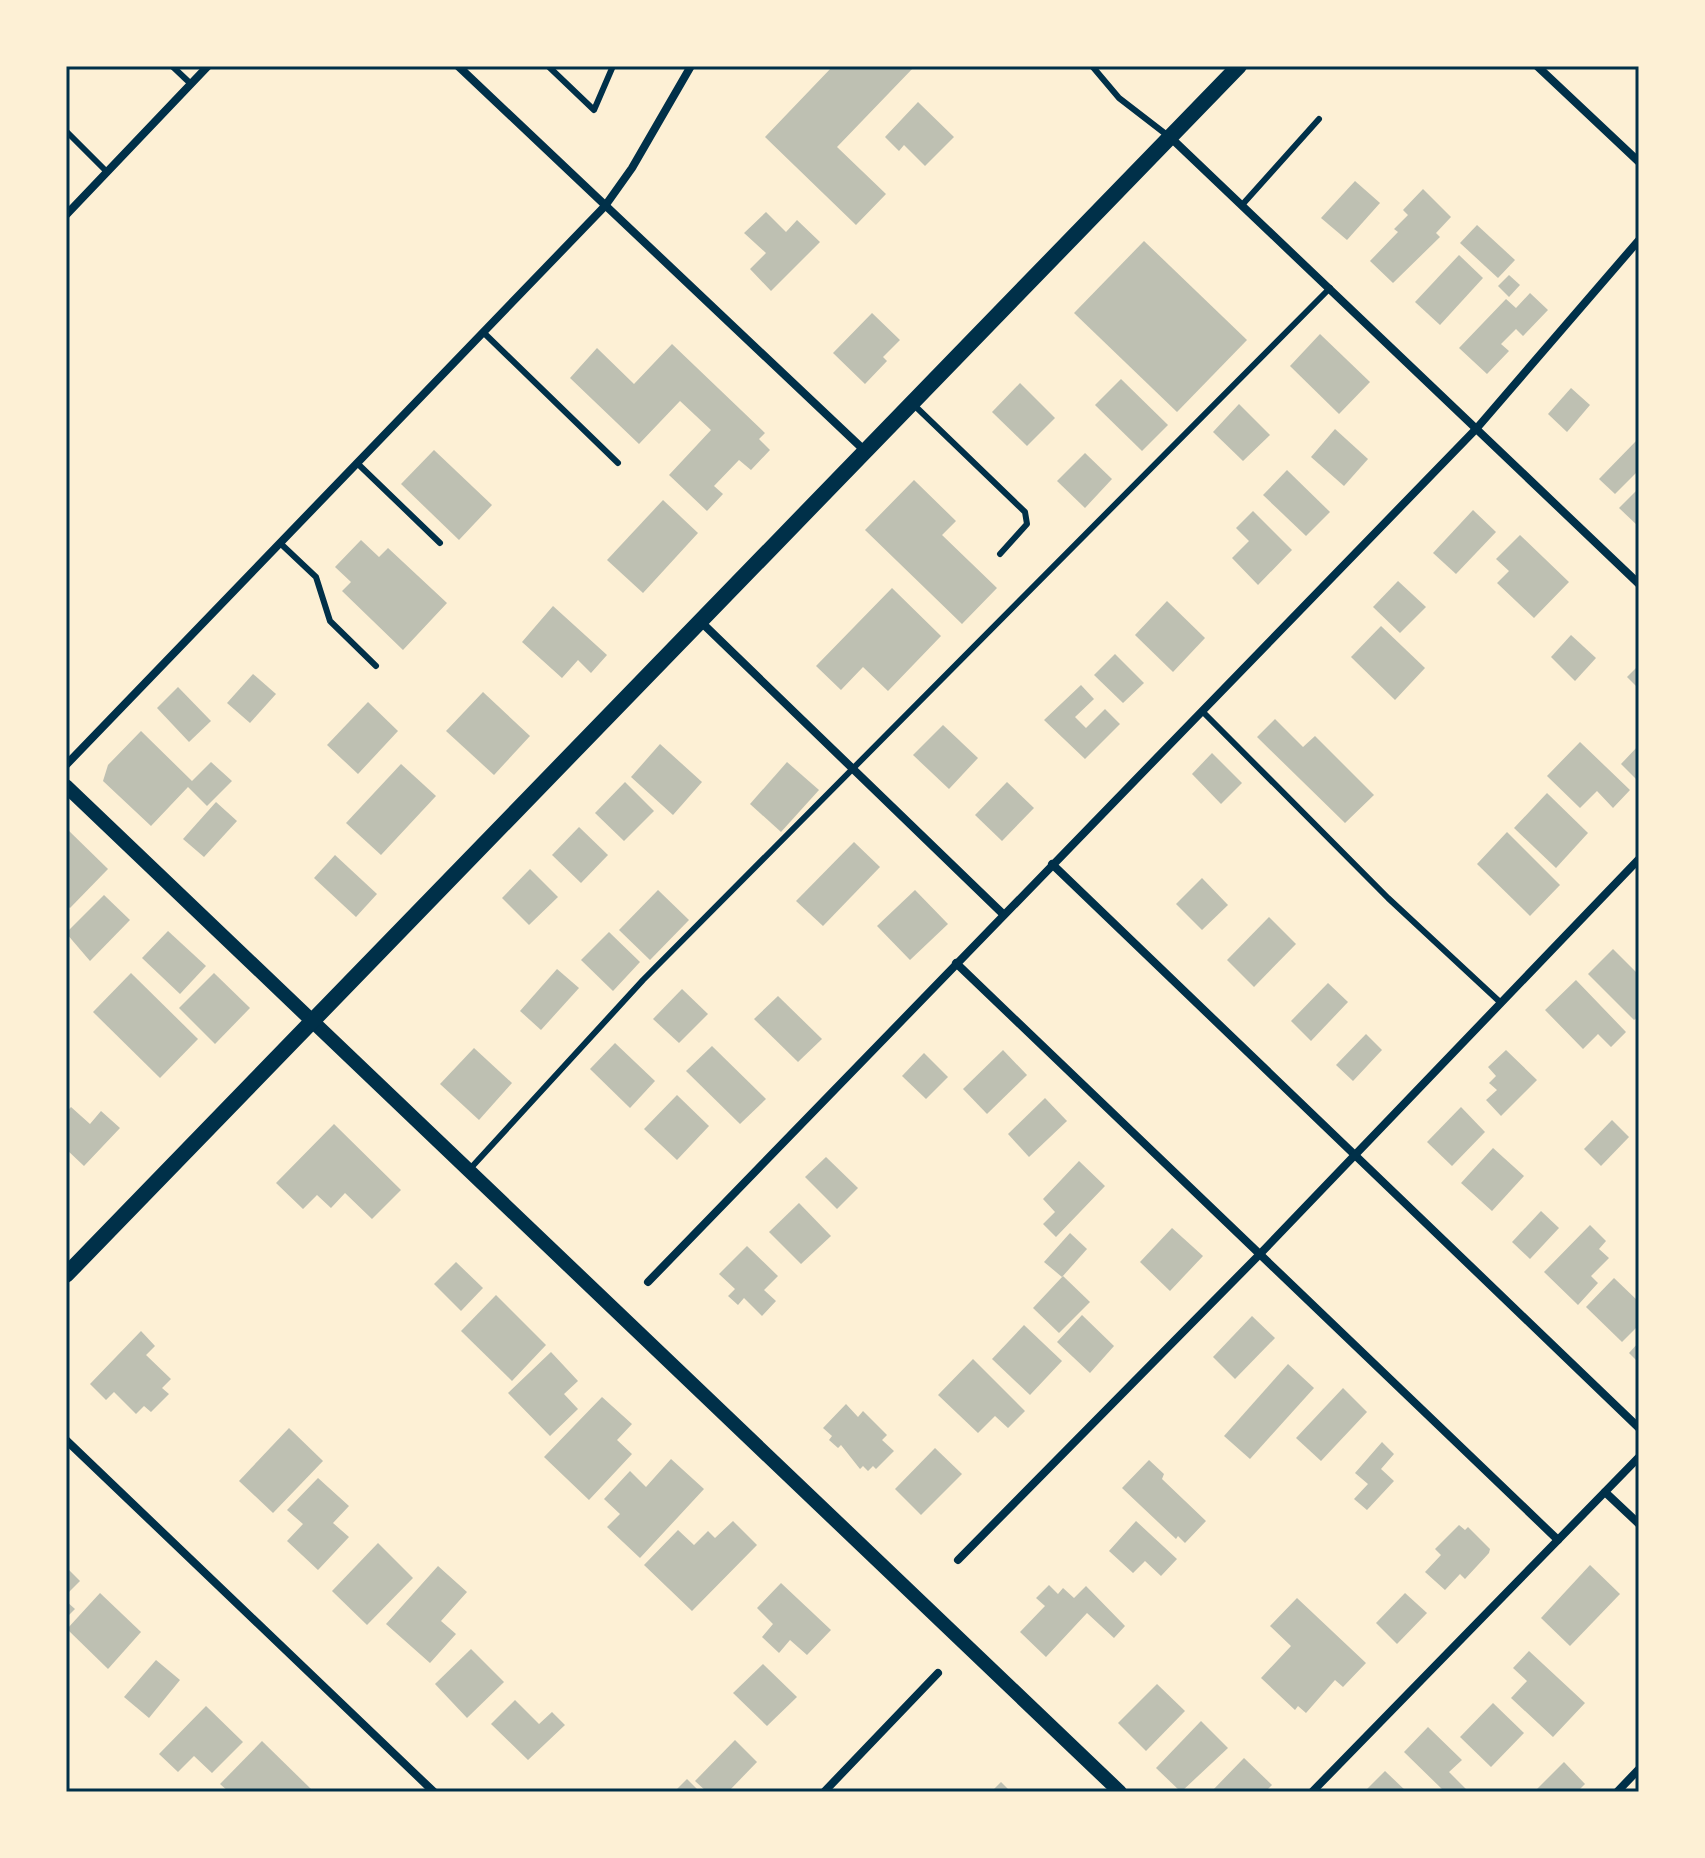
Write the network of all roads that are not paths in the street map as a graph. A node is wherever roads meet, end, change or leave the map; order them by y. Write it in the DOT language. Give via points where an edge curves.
graph roads {
  1 [pos="172,66"];
  2 [pos="208,66"];
  3 [pos="458,66"];
  4 [pos="548,66"];
  5 [pos="613,66"];
  6 [pos="691,66"];
  7 [pos="1092,66"];
  8 [pos="1239,66"];
  9 [pos="1537,66"];
  10 [pos="191,84"];
  11 [pos="1319,119"];
  12 [pos="66,131"];
  13 [pos="1170,137"];
  14 [pos="1639,162"];
  15 [pos="107,172"];
  16 [pos="1242,205"];
  17 [pos="605,206"];
  18 [pos="66,215"];
  19 [pos="1639,240"];
  20 [pos="1330,288"];
  21 [pos="483,332"];
  22 [pos="911,402"];
  23 [pos="1477,428"];
  24 [pos="864,450"];
  25 [pos="357,463"];
  26 [pos="618,463"];
  27 [pos="280,543"];
  28 [pos="440,543"];
  29 [pos="1000,554"];
  30 [pos="1639,584"];
  31 [pos="700,621"];
  32 [pos="376,666"];
  33 [pos="1202,711"];
  34 [pos="66,765"];
  35 [pos="854,769"];
  36 [pos="66,786"];
  37 [pos="1639,859"];
  38 [pos="1052,864"];
  39 [pos="1003,914"];
  40 [pos="956,963"];
  41 [pos="1501,1003"];
  42 [pos="312,1021"];
  43 [pos="1356,1154"];
  44 [pos="468,1170"];
  45 [pos="1260,1254"];
  46 [pos="66,1275"];
  47 [pos="648,1282"];
  48 [pos="1639,1428"];
  49 [pos="66,1440"];
  50 [pos="1639,1457"];
  51 [pos="1605,1492"];
  52 [pos="1639,1524"];
  53 [pos="1558,1540"];
  54 [pos="958,1560"];
  55 [pos="938,1673"];
  56 [pos="1639,1769"];
  57 [pos="434,1792"];
  58 [pos="824,1792"];
  59 [pos="1120,1792"];
  60 [pos="1312,1792"];
  61 [pos="1617,1792"];
  1 -- 10 [label="lane"];
  2 -- 10 [label="street"];
  3 -- 17 [label="street"];
  4 -- 5 [label="lane" via="594,110"];
  6 -- 17 [label="street"];
  7 -- 13 [label="lane" via="1119,98"];
  8 -- 13 [label="main road"];
  9 -- 14 [label="street"];
  10 -- 15 [label="street"];
  11 -- 16 [label="lane"];
  12 -- 15 [label="lane"];
  13 -- 16 [label="street"];
  13 -- 22 [label="main road"];
  15 -- 18 [label="street"];
  16 -- 20 [label="street"];
  17 -- 21 [label="street"];
  17 -- 24 [label="street"];
  19 -- 23 [label="street"];
  20 -- 23 [label="street"];
  20 -- 35 [label="lane"];
  21 -- 25 [label="street"];
  21 -- 26 [label="lane"];
  22 -- 24 [label="main road"];
  22 -- 29 [label="lane" via="1025,512 1027,524"];
  23 -- 30 [label="street"];
  23 -- 33 [label="street"];
  24 -- 31 [label="main road"];
  25 -- 27 [label="street"];
  25 -- 28 [label="lane"];
  27 -- 32 [label="lane" via="316,577 330,621"];
  27 -- 34 [label="street"];
  31 -- 35 [label="street"];
  31 -- 42 [label="main road"];
  33 -- 38 [label="street"];
  33 -- 41 [label="lane"];
  35 -- 39 [label="street"];
  35 -- 44 [label="lane" via="643,980"];
  36 -- 42 [label="street"];
  37 -- 41 [label="street"];
  38 -- 39 [label="street"];
  38 -- 43 [label="street"];
  39 -- 40 [label="street"];
  40 -- 45 [label="street"];
  40 -- 47 [label="street"];
  41 -- 43 [label="street"];
  42 -- 44 [label="street"];
  42 -- 46 [label="main road"];
  43 -- 45 [label="street"];
  43 -- 48 [label="street"];
  44 -- 59 [label="street"];
  45 -- 53 [label="street"];
  45 -- 54 [label="street"];
  49 -- 57 [label="street"];
  50 -- 51 [label="street"];
  51 -- 52 [label="street"];
  51 -- 53 [label="street"];
  53 -- 60 [label="street"];
  55 -- 58 [label="street"];
  56 -- 61 [label="street"];
}
